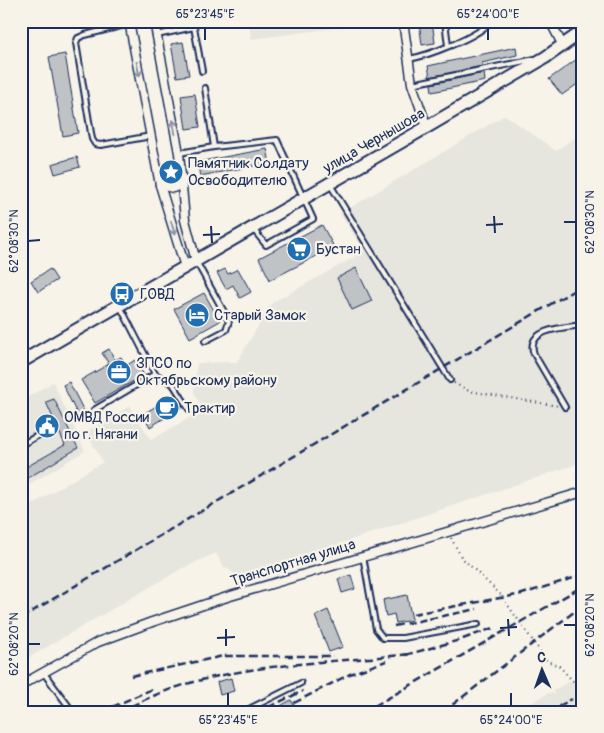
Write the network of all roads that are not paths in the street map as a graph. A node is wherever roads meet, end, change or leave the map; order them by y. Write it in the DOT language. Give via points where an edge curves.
graph roads {
  1 [pos="154,21"];
  2 [pos="192,21"];
  3 [pos="403,21"];
  4 [pos="445,21"];
  5 [pos="490,21"];
  6 [pos="550,21"];
  7 [pos="130,23"];
  8 [pos="194,27"];
  9 [pos="583,31"];
  10 [pos="157,34"];
  11 [pos="448,46"];
  12 [pos="563,46"];
  13 [pos="546,57"];
  14 [pos="409,58"];
  15 [pos="202,71"];
  16 [pos="412,84"];
  17 [pos="205,88"];
  18 [pos="427,127"];
  19 [pos="151,136"];
  20 [pos="214,147"];
  21 [pos="179,153"];
  22 [pos="183,180"];
  23 [pos="330,184"];
  24 [pos="160,185"];
  25 [pos="304,198"];
  26 [pos="252,228"];
  27 [pos="196,261"];
  28 [pos="184,267"];
  29 [pos="119,304"];
  30 [pos="583,325"];
  31 [pos="205,342"];
  32 [pos="21,362"];
  33 [pos="155,374"];
  34 [pos="450,380"];
  35 [pos="565,407"];
  36 [pos="189,409"];
  37 [pos="94,410"];
  38 [pos="46,430"];
  39 [pos="21,445"];
  40 [pos="583,492"];
  41 [pos="363,556"];
  42 [pos="478,624"];
  43 [pos="43,672"];
  44 [pos="301,683"];
  45 [pos="21,685"];
  46 [pos="73,712"];
  47 [pos="243,712"];
  1 -- 10 [label="street"];
  2 -- 8 [label="lane"];
  3 -- 14 [label="street"];
  4 -- 11 [label="lane"];
  5 -- 11 [label="lane"];
  6 -- 12 [label="street"];
  7 -- 19 [label="street, one-way"];
  7 -- 19 [label="lane" via="85,35 76,43 92,139 101,145"];
  8 -- 10 [label="lane"];
  8 -- 15 [label="lane"];
  9 -- 12 [label="main road, улица Чернышова"];
  21 -- 10 [label="street, one-way"];
  11 -- 14 [label="lane"];
  12 -- 13 [label="main road, улица Чернышова"];
  13 -- 16 [label="lane"];
  13 -- 18 [label="main road, улица Чернышова"];
  14 -- 16 [label="street"];
  16 -- 18 [label="street"];
  17 -- 20 [label="lane"];
  18 -- 23 [label="main road, улица Чернышова"];
  19 -- 24 [label="street"];
  20 -- 21 [label="lane"];
  20 -- 25 [label="lane" via="277,140"];
  21 -- 22 [label="street"];
  22 -- 24 [label="street" via="173,188"];
  22 -- 27 [label="street" via="185,220"];
  23 -- 25 [label="main road, улица Чернышова"];
  23 -- 34 [label="lane"];
  24 -- 28 [label="street, one-way"];
  25 -- 26 [label="main road, улица Чернышова"];
  25 -- 26 [label="lane" via="313,219 266,244"];
  26 -- 27 [label="main road, улица Чернышова"];
  27 -- 28 [label="main road, улица Чернышова"];
  27 -- 31 [label="lane" via="229,321 226,330"];
  28 -- 29 [label="main road, улица Чернышова"];
  29 -- 32 [label="main road, улица Чернышова"];
  29 -- 33 [label="lane"];
  30 -- 35 [label="lane" via="550,329 535,338 532,346"];
  33 -- 36 [label="lane" via="173,384"];
  33 -- 37 [label="lane"];
  38 -- 39 [label="lane"];
  40 -- 41 [label="street, Транспортная улица"];
  41 -- 42 [label="lane" via="376,629 383,638 403,638"];
  41 -- 43 [label="street, Транспортная улица" via="152,622 98,642"];
  43 -- 45 [label="street, Транспортная улица"];
  43 -- 46 [label="lane"];
  44 -- 47 [label="lane"];
}
